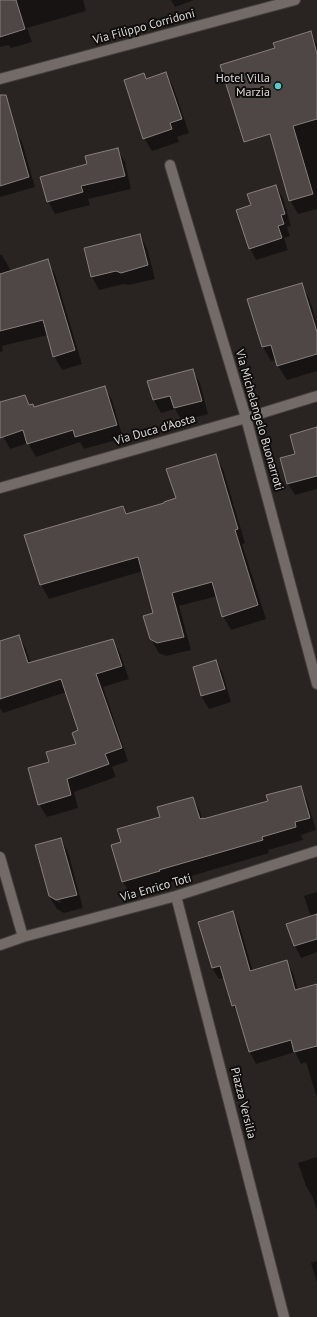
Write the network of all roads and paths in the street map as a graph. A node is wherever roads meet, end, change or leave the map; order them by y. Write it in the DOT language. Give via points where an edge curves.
graph roads {
  1 [pos="295,0"];
  2 [pos="0,79"];
  3 [pos="170,165"];
  4 [pos="317,396"];
  5 [pos="246,418"];
  6 [pos="0,488"];
  7 [pos="317,684"];
  8 [pos="317,851"];
  9 [pos="0,857"];
  10 [pos="176,896"];
  11 [pos="23,937"];
  12 [pos="0,945"];
  13 [pos="284,1317"];
  1 -- 2 [label="street, Via Filippo Corridoni"];
  3 -- 5 [label="street, Via Michelangelo Buonarroti"];
  4 -- 5 [label="street, Via Duca d'Aosta"];
  5 -- 6 [label="street, Via Duca d'Aosta"];
  5 -- 7 [label="street, Via Michelangelo Buonarroti"];
  8 -- 10 [label="street, Via Enrico Toti"];
  9 -- 11 [label="street"];
  10 -- 11 [label="street, Via Enrico Toti"];
  10 -- 13 [label="street, Piazza Versilia"];
  11 -- 12 [label="street, Via Enrico Toti"];
}
